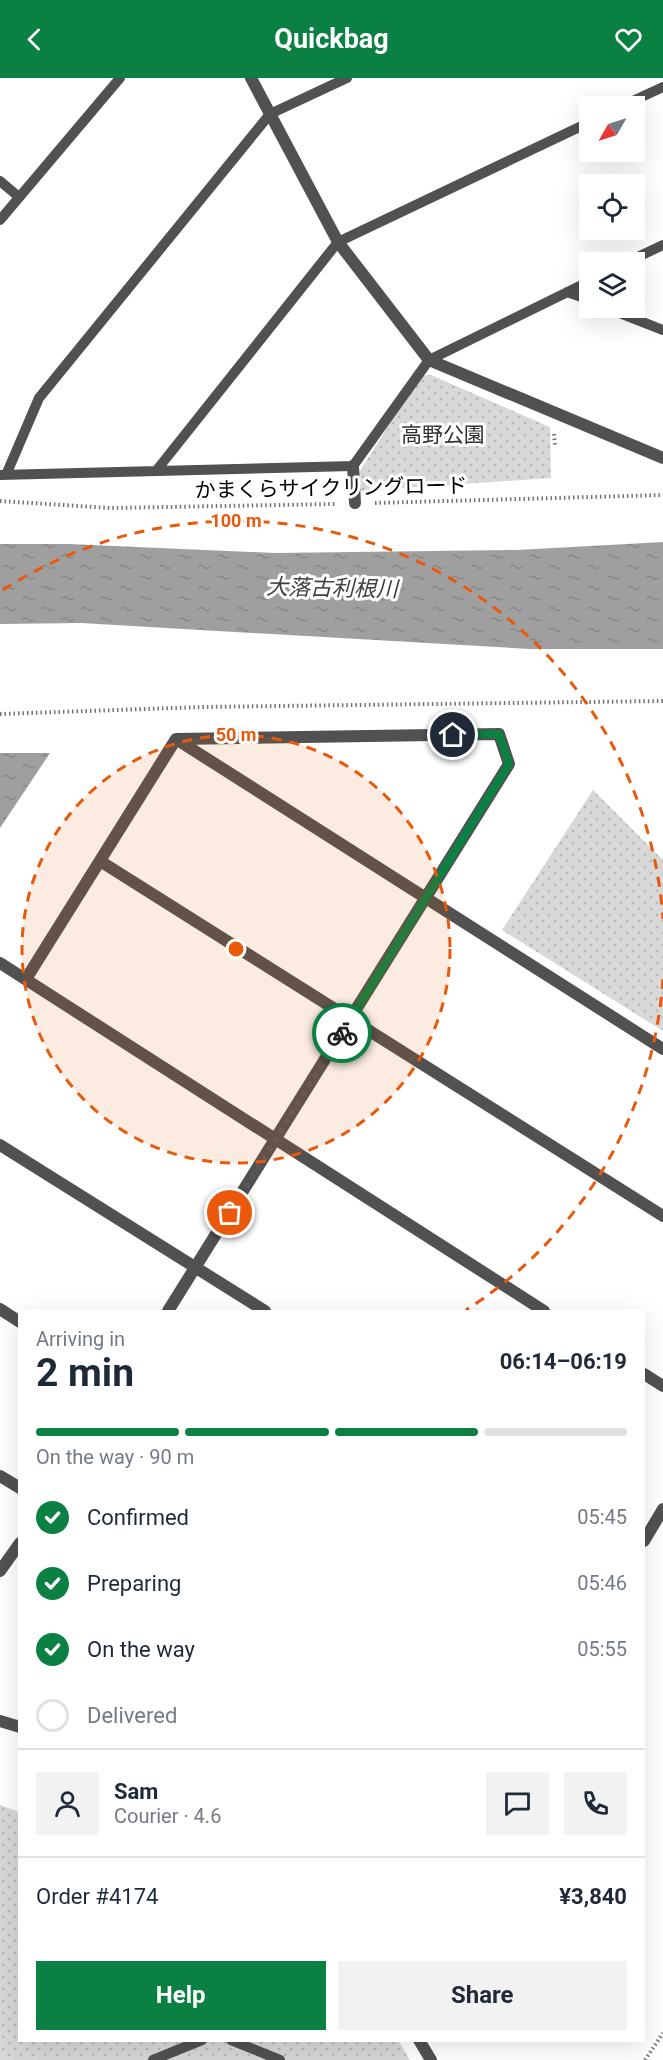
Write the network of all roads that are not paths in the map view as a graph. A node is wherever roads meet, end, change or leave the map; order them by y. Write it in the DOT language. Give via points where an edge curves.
graph roads {
  1 [pos="120,78"];
  2 [pos="251,78"];
  3 [pos="347,78"];
  4 [pos="663,87"];
  5 [pos="644,96"];
  6 [pos="270,114"];
  7 [pos="579,127"];
  8 [pos="0,181"];
  9 [pos="20,197"];
  10 [pos="0,220"];
  11 [pos="338,242"];
  12 [pos="663,245"];
  13 [pos="645,254"];
  14 [pos="579,286"];
  15 [pos="567,292"];
  16 [pos="579,296"];
  17 [pos="632,318"];
  18 [pos="663,330"];
  19 [pos="429,360"];
  20 [pos="663,458"];
  21 [pos="353,466"];
  22 [pos="156,471"];
  23 [pos="3,475"];
  24 [pos="355,503"];
  25 [pos="176,739"];
  26 [pos="100,861"];
  27 [pos="425,898"];
  28 [pos="0,963"];
  29 [pos="26,979"];
  30 [pos="350,1019"];
  31 [pos="663,1049"];
  32 [pos="277,1139"];
  33 [pos="0,1145"];
  34 [pos="663,1216"];
  35 [pos="195,1268"];
  36 [pos="0,1309"];
  37 [pos="169,1310"];
  38 [pos="263,1310"];
  39 [pos="542,1310"];
  40 [pos="18,1321"];
  41 [pos="645,1375"];
  42 [pos="663,1386"];
  43 [pos="0,1476"];
  44 [pos="18,1487"];
  45 [pos="663,1509"];
  46 [pos="645,1539"];
  47 [pos="18,1546"];
  48 [pos="0,1572"];
  49 [pos="0,1721"];
  50 [pos="18,1727"];
  51 [pos="197,2042"];
  52 [pos="236,2042"];
  53 [pos="420,2042"];
  54 [pos="428,2059"];
  55 [pos="153,2060"];
  56 [pos="280,2060"];
  1 -- 9 [label="lane"];
  2 -- 6 [label="street"];
  3 -- 6 [label="lane"];
  4 -- 5 [label="lane"];
  6 -- 11 [label="street"];
  6 -- 23 [label="lane" via="39,398"];
  7 -- 11 [label="lane"];
  8 -- 9 [label="lane"];
  9 -- 10 [label="lane"];
  11 -- 19 [label="street"];
  11 -- 22 [label="lane"];
  12 -- 13 [label="lane"];
  14 -- 15 [label="lane"];
  15 -- 16 [label="lane"];
  15 -- 19 [label="lane"];
  17 -- 18 [label="lane"];
  19 -- 20 [label="street"];
  19 -- 21 [label="lane"];
  21 -- 22 [label="lane"];
  21 -- 24 [label="street"];
  22 -- 23 [label="lane"];
  25 -- 26 [label="street"];
  25 -- 27 [label="street"];
  25 -- 27 [label="street" via="499,734 509,764"];
  26 -- 29 [label="street"];
  26 -- 30 [label="street"];
  27 -- 30 [label="street"];
  27 -- 31 [label="street"];
  28 -- 29 [label="street"];
  29 -- 32 [label="street"];
  30 -- 32 [label="street"];
  30 -- 34 [label="street"];
  32 -- 35 [label="street"];
  32 -- 39 [label="street"];
  33 -- 35 [label="street"];
  35 -- 37 [label="street"];
  35 -- 38 [label="street"];
  36 -- 40 [label="street"];
  41 -- 42 [label="street"];
  43 -- 44 [label="street"];
  45 -- 46 [label="street"];
  47 -- 48 [label="street"];
  49 -- 50 [label="street"];
  51 -- 55 [label="lane"];
  52 -- 56 [label="lane"];
  53 -- 54 [label="street"];
}
